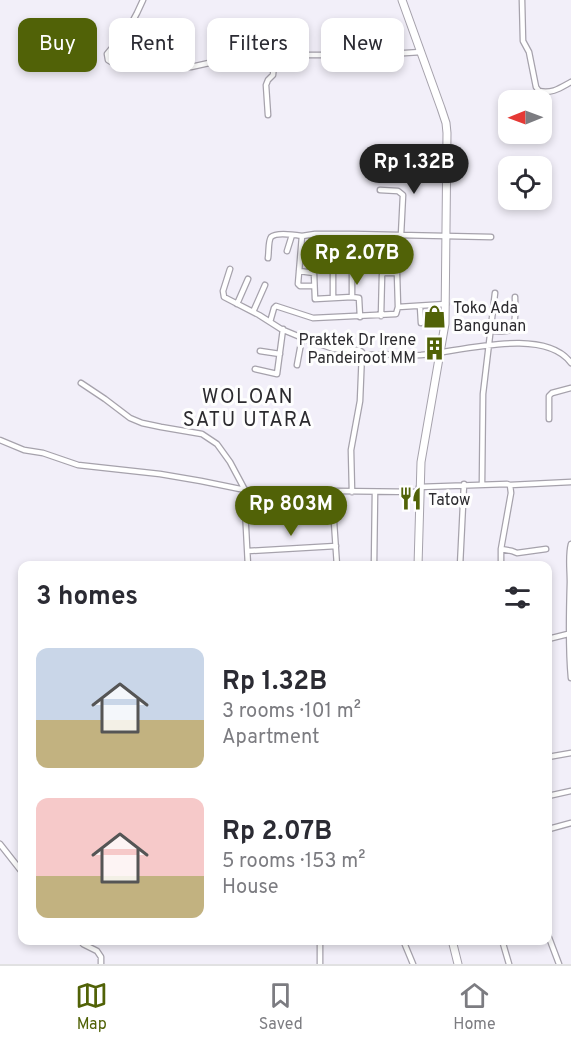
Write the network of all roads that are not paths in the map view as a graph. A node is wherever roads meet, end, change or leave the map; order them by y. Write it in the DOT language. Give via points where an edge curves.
graph roads {
  1 [pos="143,0"];
  2 [pos="402,0"];
  3 [pos="522,0"];
  4 [pos="421,52"];
  5 [pos="309,54"];
  6 [pos="207,63"];
  7 [pos="273,72"];
  8 [pos="571,82"];
  9 [pos="268,115"];
  10 [pos="380,190"];
  11 [pos="292,235"];
  12 [pos="401,235"];
  13 [pos="302,236"];
  14 [pos="445,236"];
  15 [pos="491,237"];
  16 [pos="287,251"];
  17 [pos="301,251"];
  18 [pos="268,258"];
  19 [pos="230,270"];
  20 [pos="352,270"];
  21 [pos="299,271"];
  22 [pos="248,279"];
  23 [pos="265,285"];
  24 [pos="314,286"];
  25 [pos="495,293"];
  26 [pos="333,297"];
  27 [pos="352,297"];
  28 [pos="515,297"];
  29 [pos="237,304"];
  30 [pos="446,304"];
  31 [pos="420,306"];
  32 [pos="398,307"];
  33 [pos="253,312"];
  34 [pos="381,316"];
  35 [pos="360,317"];
  36 [pos="270,322"];
  37 [pos="421,323"];
  38 [pos="283,329"];
  39 [pos="490,331"];
  40 [pos="302,338"];
  41 [pos="488,345"];
  42 [pos="260,351"];
  43 [pos="441,353"];
  44 [pos="279,354"];
  45 [pos="362,356"];
  46 [pos="569,356"];
  47 [pos="571,363"];
  48 [pos="297,365"];
  49 [pos="255,369"];
  50 [pos="81,383"];
  51 [pos="571,388"];
  52 [pos="549,419"];
  53 [pos="0,440"];
  54 [pos="571,482"];
  55 [pos="464,484"];
  56 [pos="482,484"];
  57 [pos="510,485"];
  58 [pos="245,490"];
  59 [pos="419,490"];
  60 [pos="332,492"];
  61 [pos="352,492"];
  62 [pos="375,492"];
  63 [pos="571,544"];
  64 [pos="336,546"];
  65 [pos="501,549"];
  66 [pos="546,549"];
  67 [pos="248,551"];
  68 [pos="248,561"];
  69 [pos="337,561"];
  70 [pos="374,561"];
  71 [pos="418,561"];
  72 [pos="460,561"];
  73 [pos="501,561"];
  74 [pos="568,634"];
  75 [pos="552,638"];
  76 [pos="571,665"];
  77 [pos="571,678"];
  78 [pos="571,753"];
  79 [pos="552,756"];
  80 [pos="571,791"];
  81 [pos="552,795"];
  82 [pos="571,823"];
  83 [pos="552,828"];
  84 [pos="0,844"];
  85 [pos="18,867"];
  86 [pos="85,945"];
  87 [pos="320,945"];
  88 [pos="405,945"];
  89 [pos="453,945"];
  90 [pos="503,945"];
  91 [pos="552,945"];
  92 [pos="101,964"];
  93 [pos="320,964"];
  94 [pos="413,964"];
  95 [pos="458,964"];
  96 [pos="509,964"];
  97 [pos="559,964"];
  1 -- 6 [label="street" via="130,26 107,54 108,60 148,66"];
  2 -- 4 [label="main road"];
  3 -- 8 [label="street" via="523,40 530,52 539,91 554,91"];
  4 -- 5 [label="street"];
  4 -- 14 [label="main road" via="446,128"];
  7 -- 9 [label="street" via="266,85"];
  10 -- 12 [label="street" via="403,195"];
  11 -- 13 [label="street"];
  11 -- 16 [label="street"];
  11 -- 18 [label="street" via="272,237"];
  12 -- 13 [label="street"];
  12 -- 14 [label="street"];
  13 -- 17 [label="street"];
  14 -- 15 [label="street"];
  14 -- 30 [label="main road"];
  17 -- 21 [label="street"];
  17 -- 26 [label="street" via="325,255 333,270"];
  19 -- 29 [label="street" via="223,294"];
  20 -- 27 [label="street"];
  21 -- 24 [label="street" via="314,273"];
  21 -- 24 [label="street" via="298,285"];
  22 -- 29 [label="street"];
  23 -- 33 [label="street"];
  24 -- 26 [label="street" via="314,298"];
  25 -- 39 [label="street"];
  26 -- 27 [label="street"];
  27 -- 35 [label="street" via="360,299"];
  28 -- 39 [label="street" via="513,328"];
  29 -- 33 [label="street"];
  30 -- 31 [label="street"];
  30 -- 43 [label="main road"];
  31 -- 32 [label="street"];
  31 -- 37 [label="street"];
  32 -- 34 [label="street" via="396,314"];
  32 -- 34 [label="street" via="398,274 384,273"];
  33 -- 36 [label="street"];
  34 -- 35 [label="street"];
  35 -- 36 [label="street" via="313,318 276,306"];
  36 -- 38 [label="street"];
  38 -- 40 [label="street"];
  38 -- 44 [label="street"];
  39 -- 41 [label="street"];
  40 -- 45 [label="street" via="334,349 359,350"];
  40 -- 48 [label="street"];
  41 -- 43 [label="street"];
  41 -- 46 [label="street" via="532,344"];
  41 -- 56 [label="street"];
  42 -- 44 [label="street"];
  43 -- 45 [label="street"];
  43 -- 59 [label="main road"];
  44 -- 49 [label="street" via="277,374"];
  45 -- 61 [label="street" via="360,401 351,450"];
  46 -- 47 [label="street"];
  50 -- 58 [label="street" via="130,418 210,439 225,454"];
  51 -- 52 [label="street" via="549,396"];
  53 -- 58 [label="street" via="78,465 160,474"];
  54 -- 57 [label="street"];
  55 -- 56 [label="street"];
  55 -- 59 [label="street"];
  55 -- 72 [label="street"];
  56 -- 57 [label="street"];
  57 -- 65 [label="street"];
  58 -- 60 [label="street"];
  58 -- 67 [label="street"];
  59 -- 62 [label="street"];
  59 -- 71 [label="main road"];
  60 -- 61 [label="street"];
  60 -- 64 [label="street"];
  61 -- 62 [label="street"];
  62 -- 70 [label="street"];
  63 -- 74 [label="street"];
  64 -- 67 [label="street"];
  64 -- 69 [label="street"];
  65 -- 66 [label="street" via="517,553"];
  65 -- 73 [label="street"];
  67 -- 68 [label="street"];
  74 -- 75 [label="street"];
  74 -- 76 [label="street"];
  76 -- 77 [label="street"];
  78 -- 79 [label="street"];
  80 -- 81 [label="street"];
  82 -- 83 [label="street"];
  84 -- 85 [label="street"];
  86 -- 92 [label="street" via="98,951"];
  87 -- 93 [label="street"];
  88 -- 94 [label="street"];
  89 -- 95 [label="main road"];
  90 -- 96 [label="street"];
  91 -- 97 [label="street"];
}
